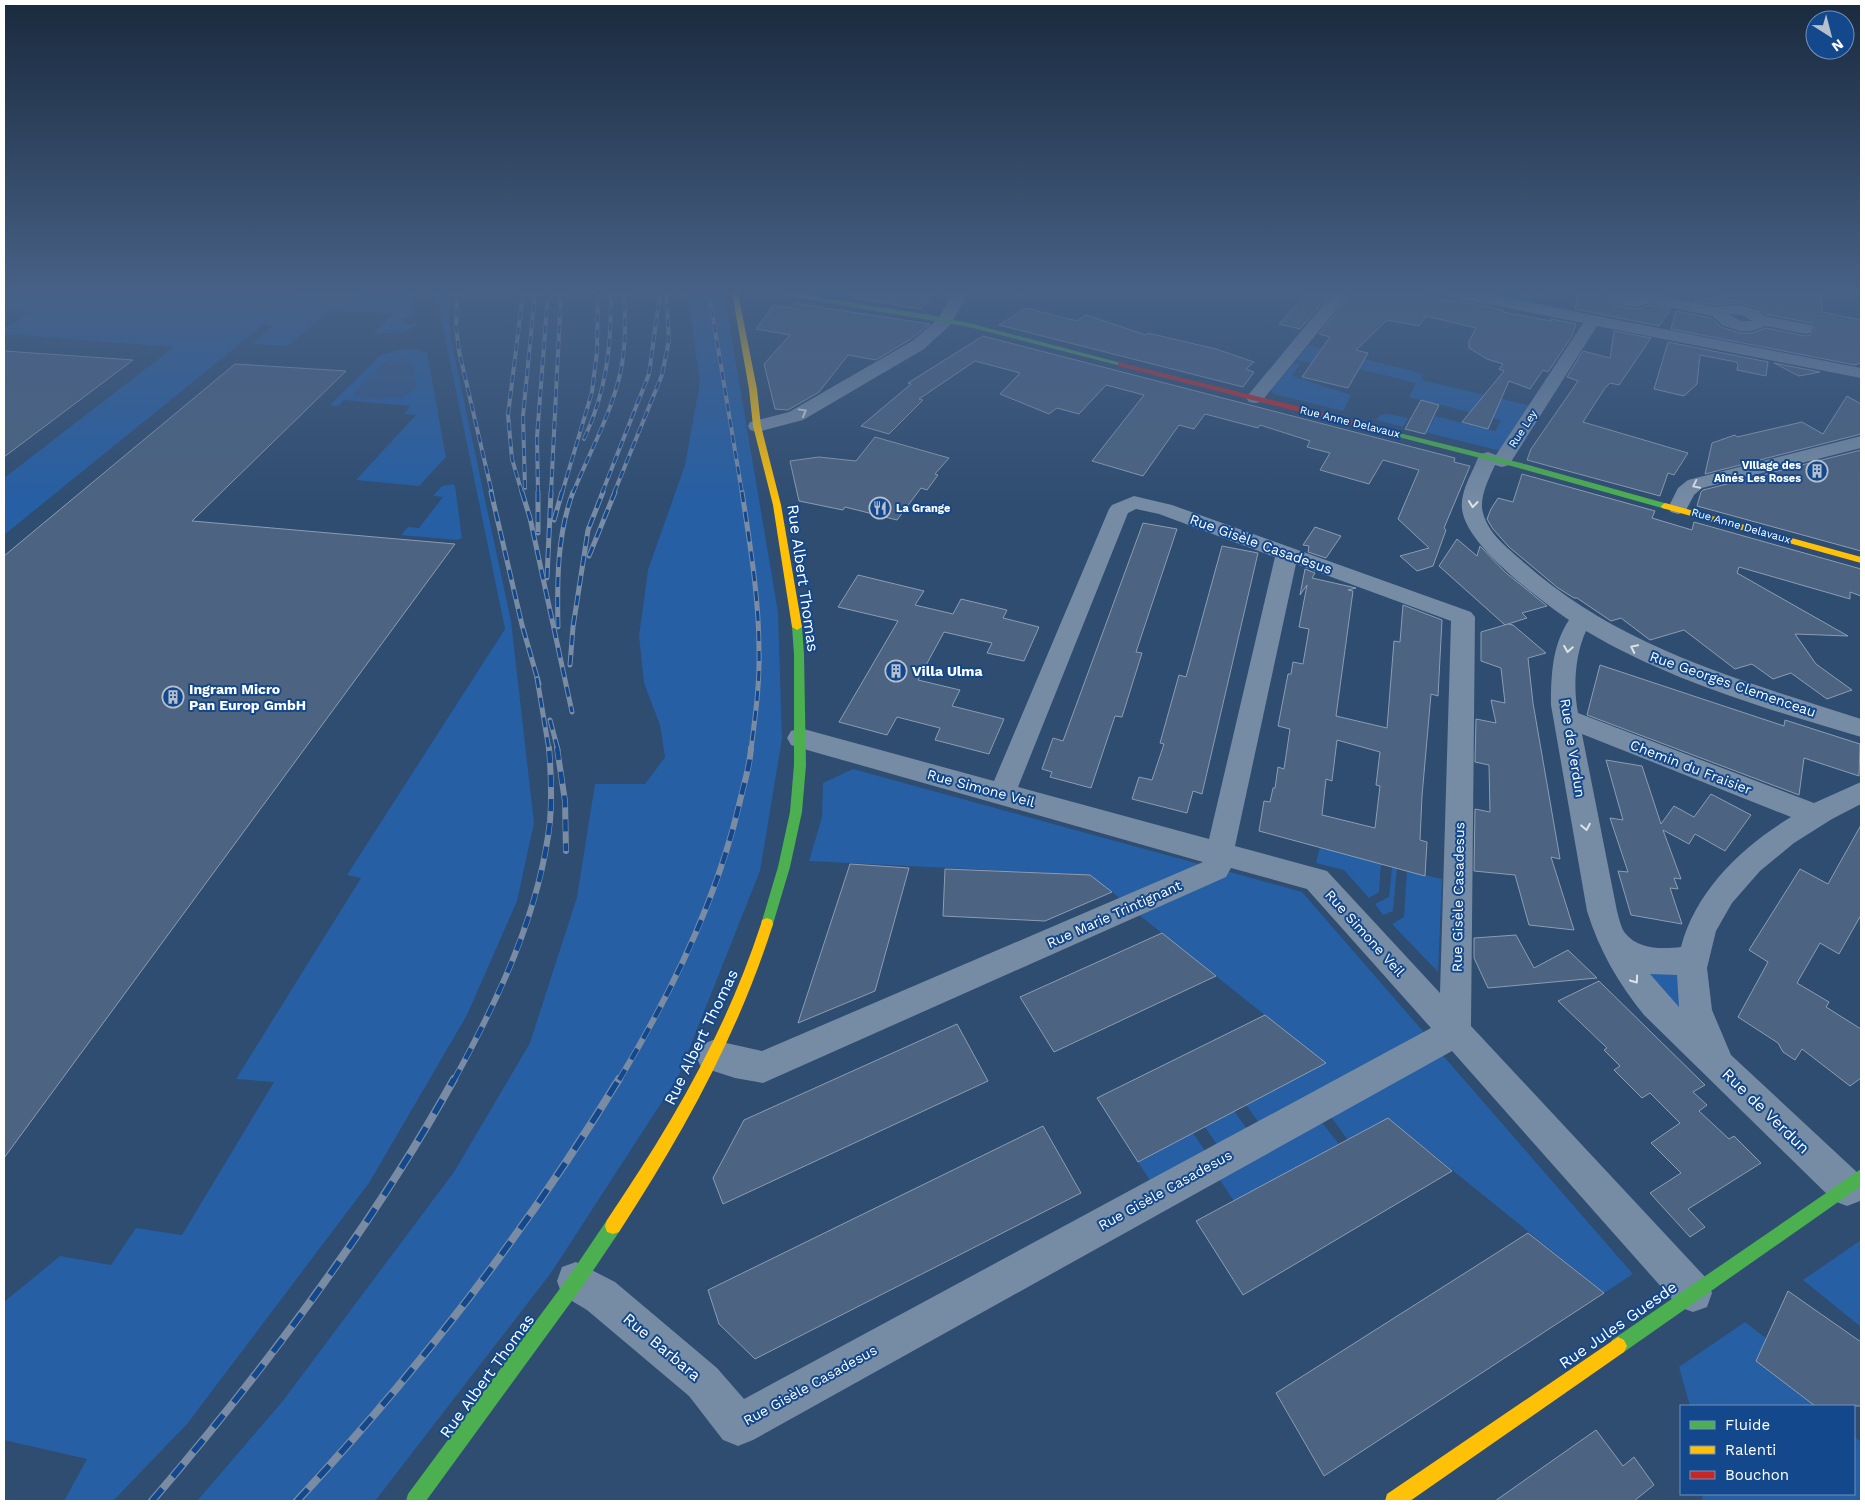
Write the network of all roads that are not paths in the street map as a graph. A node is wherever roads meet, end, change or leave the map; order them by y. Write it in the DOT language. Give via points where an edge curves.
graph roads {
  1 [pos="749,363"];
  2 [pos="889,363"];
  3 [pos="1117,363"];
  4 [pos="1284,363"];
  5 [pos="1567,363"];
  6 [pos="1812,363"];
  7 [pos="1861,373"];
  8 [pos="1255,398"];
  9 [pos="763,425"];
  10 [pos="1857,446"];
  11 [pos="1495,460"];
  12 [pos="1678,508"];
  13 [pos="1287,553"];
  14 [pos="1861,560"];
  15 [pos="1582,618"];
  16 [pos="1566,718"];
  17 [pos="1861,728"];
  18 [pos="800,738"];
  19 [pos="1861,792"];
  20 [pos="1002,793"];
  21 [pos="1816,815"];
  22 [pos="1220,854"];
  23 [pos="1611,940"];
  24 [pos="1693,959"];
  25 [pos="1455,1032"];
  26 [pos="713,1056"];
  27 [pos="1726,1073"];
  28 [pos="1854,1182"];
  29 [pos="576,1281"];
  30 [pos="1693,1293"];
  31 [pos="738,1424"];
  32 [pos="415,1501"];
  33 [pos="1394,1501"];
  1 -- 9 [label="street, Rue Albert Thomas"];
  9 -- 2 [label="street, one-way" via="796,416"];
  3 -- 8 [label="street, Rue Anne Delavaux"];
  4 -- 8 [label="street"];
  5 -- 11 [label="street, Rue Ley"];
  6 -- 7 [label="street"];
  8 -- 11 [label="street, Rue Anne Delavaux"];
  9 -- 18 [label="street, Rue Albert Thomas" via="796,619"];
  10 -- 12 [label="street, one-way" via="1695,484 1685,492"];
  11 -- 12 [label="street, Rue Anne Delavaux"];
  11 -- 15 [label="street, one-way" via="1472,504 1476,524 1498,551"];
  12 -- 14 [label="street, Rue Anne Delavaux"];
  13 -- 20 [label="street, Rue Gisèle Casadesus" via="1150,505 1134,502 1119,509"];
  13 -- 22 [label="street, Rue Marie Trintignant"];
  13 -- 25 [label="street, Rue Gisèle Casadesus" via="1464,617"];
  15 -- 16 [label="street, Rue de Verdun, one-way" via="1573,630 1568,649 1564,689"];
  17 -- 15 [label="street, Rue Georges Clemenceau, one-way" via="1665,662"];
  16 -- 21 [label="street, Chemin du Fraisier"];
  16 -- 23 [label="street, Rue de Verdun, one-way" via="1602,911"];
  18 -- 20 [label="street, Rue Simone Veil"];
  18 -- 26 [label="street, Rue Albert Thomas" via="796,812 784,867 747,982"];
  19 -- 21 [label="street"];
  20 -- 22 [label="street, Rue Simone Veil"];
  21 -- 24 [label="street" via="1779,839 1724,888 1701,928"];
  22 -- 25 [label="street, Rue Simone Veil" via="1317,880"];
  22 -- 26 [label="street, Rue Marie Trintignant" via="1216,869 763,1067"];
  23 -- 24 [label="street" via="1629,954 1651,962 1663,964"];
  23 -- 27 [label="street, Rue de Verdun, one-way" via="1629,972 1655,1005"];
  24 -- 27 [label="street" via="1693,990 1700,1023"];
  25 -- 30 [label="street, Rue Simone Veil"];
  25 -- 31 [label="street, Rue Gisèle Casadesus"];
  26 -- 29 [label="street, Rue Albert Thomas" via="644,1177"];
  27 -- 28 [label="street, Rue de Verdun"];
  28 -- 30 [label="street, Rue Jules Guesde"];
  29 -- 31 [label="street, Rue Barbara" via="601,1296 703,1382"];
  29 -- 32 [label="street, Rue Albert Thomas"];
  30 -- 33 [label="street, Rue Jules Guesde"];
}
